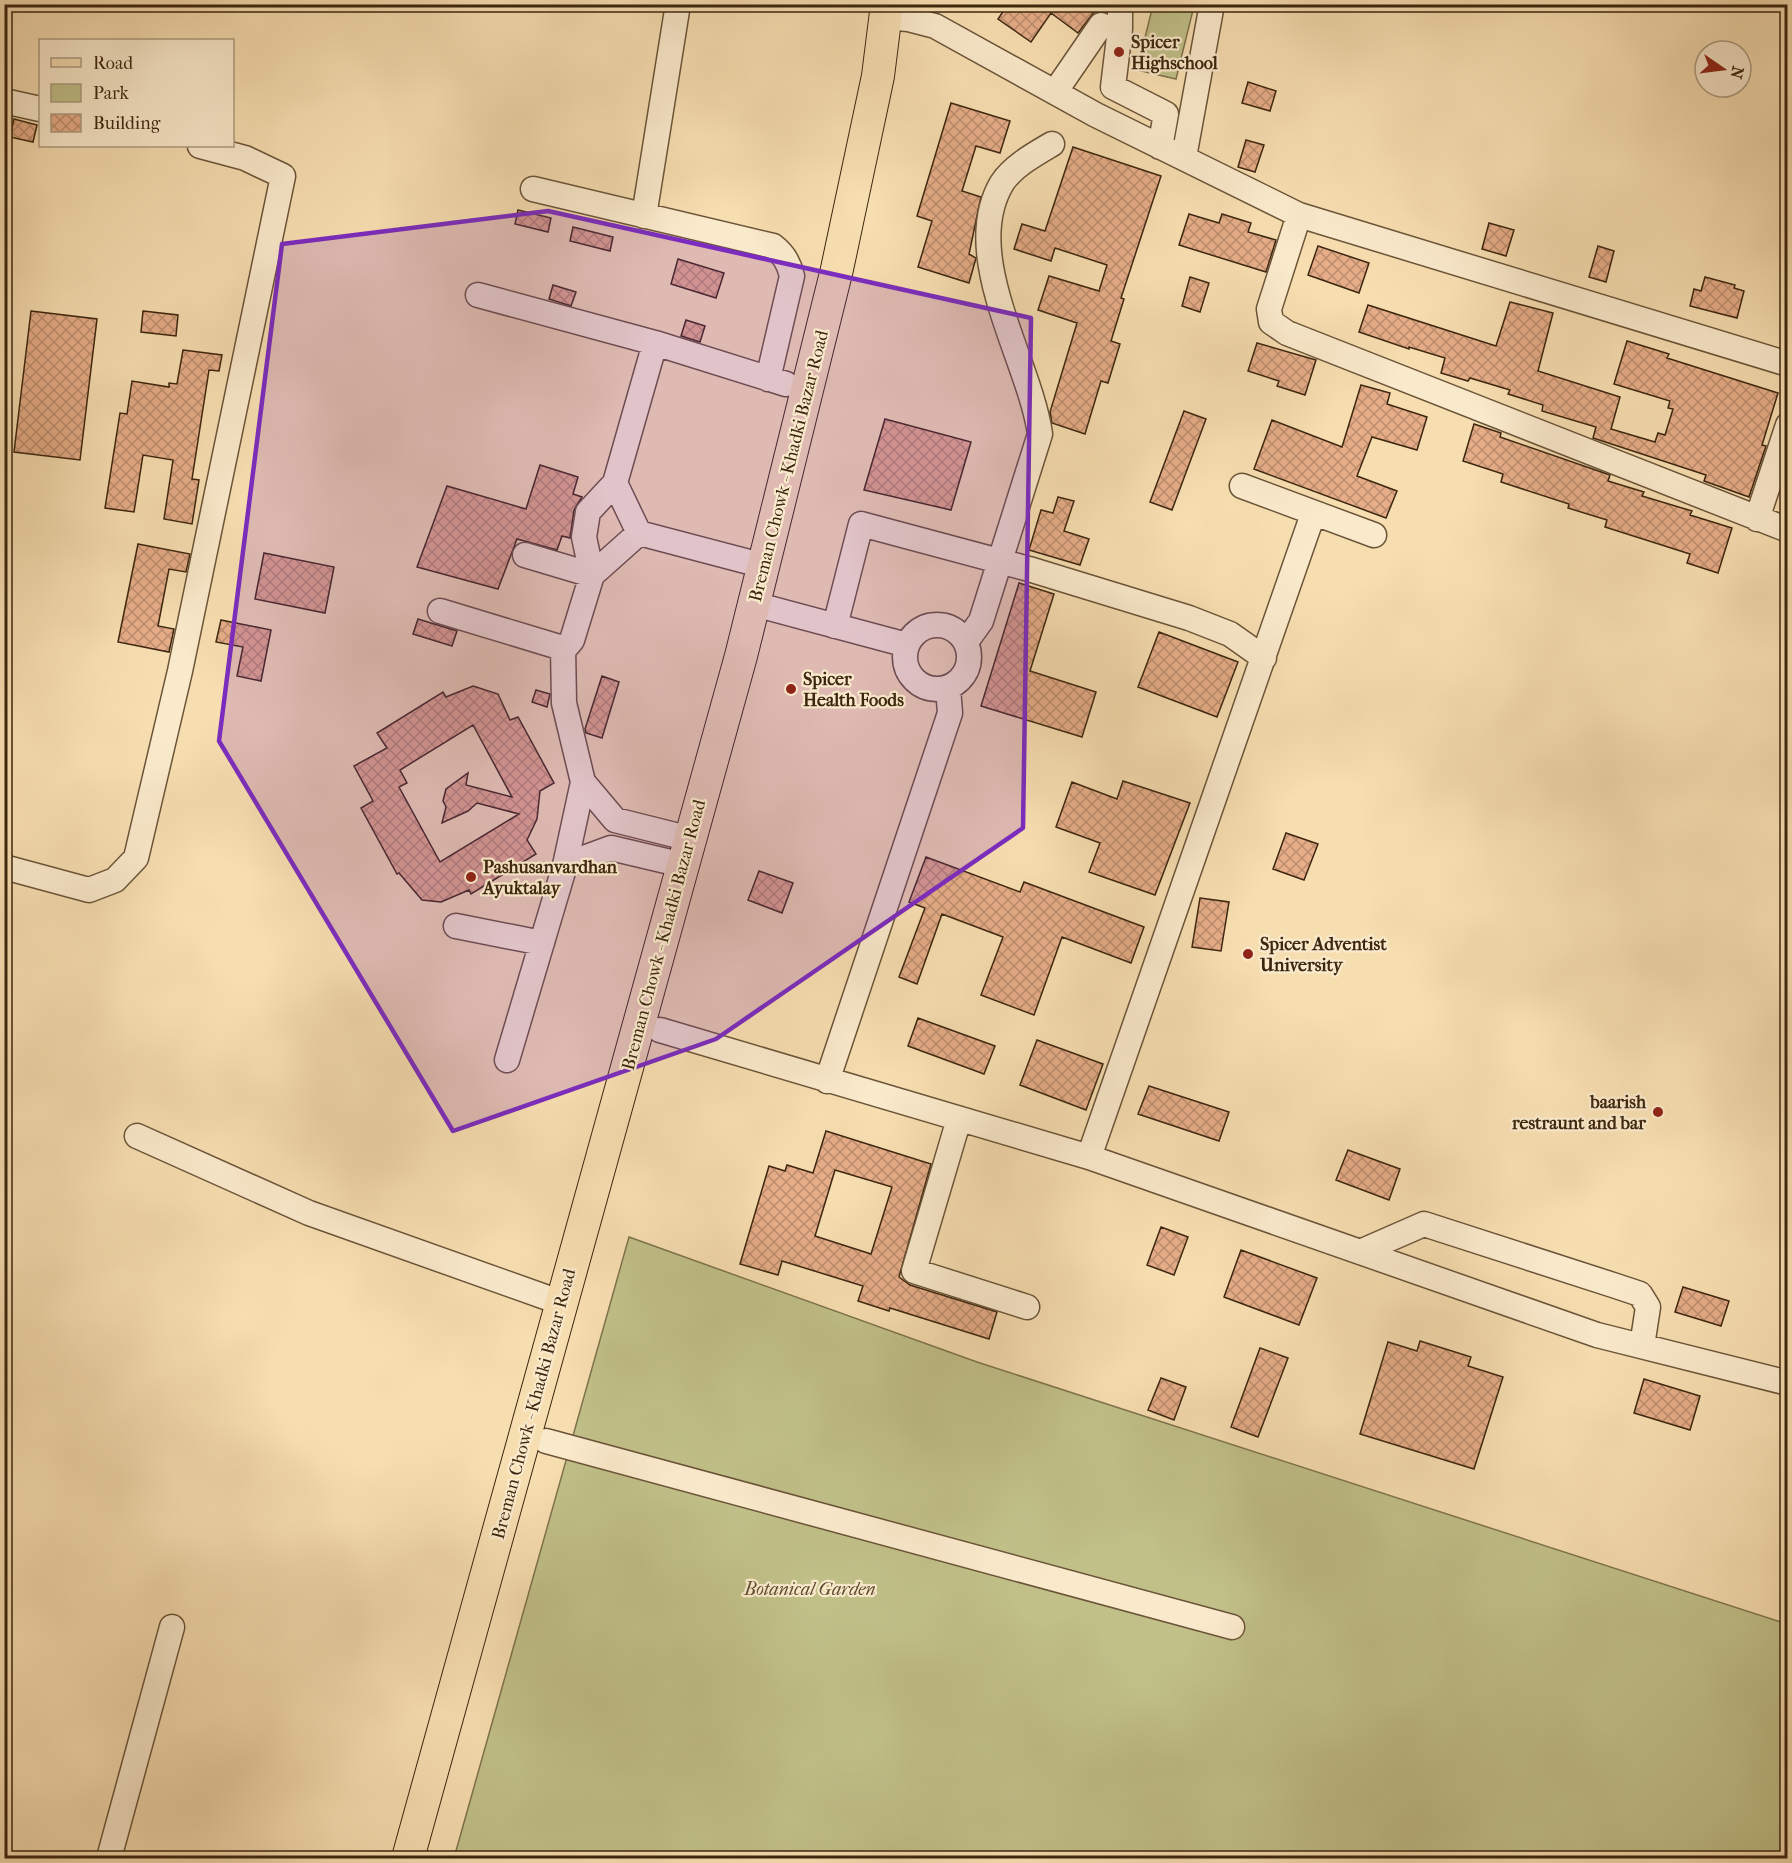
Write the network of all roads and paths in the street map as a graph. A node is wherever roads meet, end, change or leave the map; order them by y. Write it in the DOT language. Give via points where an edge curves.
graph roads {
  1 [pos="678,4"];
  2 [pos="1120,4"];
  3 [pos="1212,4"];
  4 [pos="898,11"];
  5 [pos="1101,25"];
  6 [pos="1055,92"];
  7 [pos="4,101"];
  8 [pos="39,110"];
  9 [pos="1052,144"];
  10 [pos="204,147"];
  11 [pos="1160,147"];
  12 [pos="1184,157"];
  13 [pos="533,189"];
  14 [pos="1299,215"];
  15 [pos="644,216"];
  16 [pos="478,295"];
  17 [pos="655,343"];
  18 [pos="1788,364"];
  19 [pos="1788,425"];
  20 [pos="615,483"];
  21 [pos="1242,486"];
  22 [pos="1313,514"];
  23 [pos="1758,519"];
  24 [pos="1788,530"];
  25 [pos="639,533"];
  26 [pos="1374,535"];
  27 [pos="525,555"];
  28 [pos="1000,563"];
  29 [pos="764,566"];
  30 [pos="592,575"];
  31 [pos="764,607"];
  32 [pos="440,611"];
  33 [pos="835,626"];
  34 [pos="966,642"];
  35 [pos="907,645"];
  36 [pos="563,647"];
  37 [pos="1264,658"];
  38 [pos="948,688"];
  39 [pos="584,782"];
  40 [pos="687,852"];
  41 [pos="565,865"];
  42 [pos="4,867"];
  43 [pos="456,926"];
  44 [pos="542,943"];
  45 [pos="660,1030"];
  46 [pos="507,1060"];
  47 [pos="827,1081"];
  48 [pos="959,1119"];
  49 [pos="138,1136"];
  50 [pos="1089,1157"];
  51 [pos="1360,1252"];
  52 [pos="562,1303"];
  53 [pos="1027,1306"];
  54 [pos="1642,1346"];
  55 [pos="1788,1383"];
  56 [pos="546,1441"];
  57 [pos="172,1627"];
  58 [pos="1232,1627"];
  59 [pos="109,1858"];
  60 [pos="408,1858"];
  61 [pos="430,1858"];
  1 -- 15 [label="street"];
  2 -- 11 [label="street" via="1113,87 1166,114"];
  3 -- 12 [label="street"];
  4 -- 6 [label="street" via="935,26"];
  4 -- 29 [label="main road, Breman Chowk - Khadki Bazar Road" via="878,76 837,269"];
  4 -- 31 [label="main road, Breman Chowk - Khadki Bazar Road" via="899,80 858,273"];
  5 -- 6 [label="street"];
  6 -- 11 [label="street"];
  7 -- 8 [label="street"];
  9 -- 28 [label="street" via="1027,159 1003,182 990,215 990,255 1007,332 1035,406 1040,434"];
  10 -- 42 [label="street" via="245,158 283,176 180,671 136,858 115,880 89,890"];
  11 -- 12 [label="street"];
  12 -- 14 [label="street"];
  13 -- 15 [label="street"];
  14 -- 18 [label="street"];
  14 -- 23 [label="street" via="1269,309 1271,322 1287,333"];
  15 -- 17 [label="street" via="773,246 785,258 792,276 777,382"];
  16 -- 17 [label="street"];
  17 -- 20 [label="street"];
  19 -- 23 [label="street"];
  20 -- 25 [label="street"];
  20 -- 30 [label="street" via="588,512 584,537"];
  21 -- 22 [label="street"];
  22 -- 26 [label="street"];
  22 -- 37 [label="street"];
  23 -- 24 [label="street"];
  25 -- 29 [label="street"];
  25 -- 30 [label="street"];
  27 -- 30 [label="street"];
  28 -- 33 [label="street" via="861,524"];
  28 -- 34 [label="street" via="981,621"];
  28 -- 37 [label="street" via="1189,618 1230,634"];
  29 -- 31 [label="main road, Breman Chowk - Khadki Bazar Road"];
  30 -- 36 [label="street" via="572,640"];
  31 -- 33 [label="street"];
  31 -- 40 [label="main road, Breman Chowk - Khadki Bazar Road"];
  31 -- 45 [label="main road, Breman Chowk - Khadki Bazar Road"];
  32 -- 36 [label="street"];
  33 -- 35 [label="street"];
  34 -- 35 [label="street" via="953,629 935,625 918,631"];
  34 -- 38 [label="street" via="967,669"];
  35 -- 38 [label="street" via="905,664 913,680 929,689"];
  36 -- 39 [label="street" via="564,703"];
  37 -- 50 [label="street"];
  38 -- 47 [label="street" via="950,713"];
  39 -- 40 [label="street" via="615,820"];
  39 -- 41 [label="street"];
  40 -- 41 [label="street" via="612,848"];
  40 -- 52 [label="main road, Breman Chowk - Khadki Bazar Road"];
  41 -- 44 [label="street"];
  43 -- 44 [label="street"];
  44 -- 46 [label="street"];
  45 -- 47 [label="street"];
  45 -- 56 [label="main road, Breman Chowk - Khadki Bazar Road"];
  47 -- 48 [label="street"];
  48 -- 50 [label="street"];
  48 -- 53 [label="street" via="914,1271"];
  49 -- 52 [label="street" via="309,1213"];
  50 -- 51 [label="street"];
  51 -- 54 [label="street" via="1597,1335"];
  51 -- 54 [label="street" via="1424,1224 1616,1286 1640,1294 1648,1307"];
  52 -- 60 [label="main road, Breman Chowk - Khadki Bazar Road"];
  54 -- 55 [label="street"];
  56 -- 58 [label="street"];
  56 -- 61 [label="main road, Breman Chowk - Khadki Bazar Road"];
  57 -- 59 [label="street"];
}
